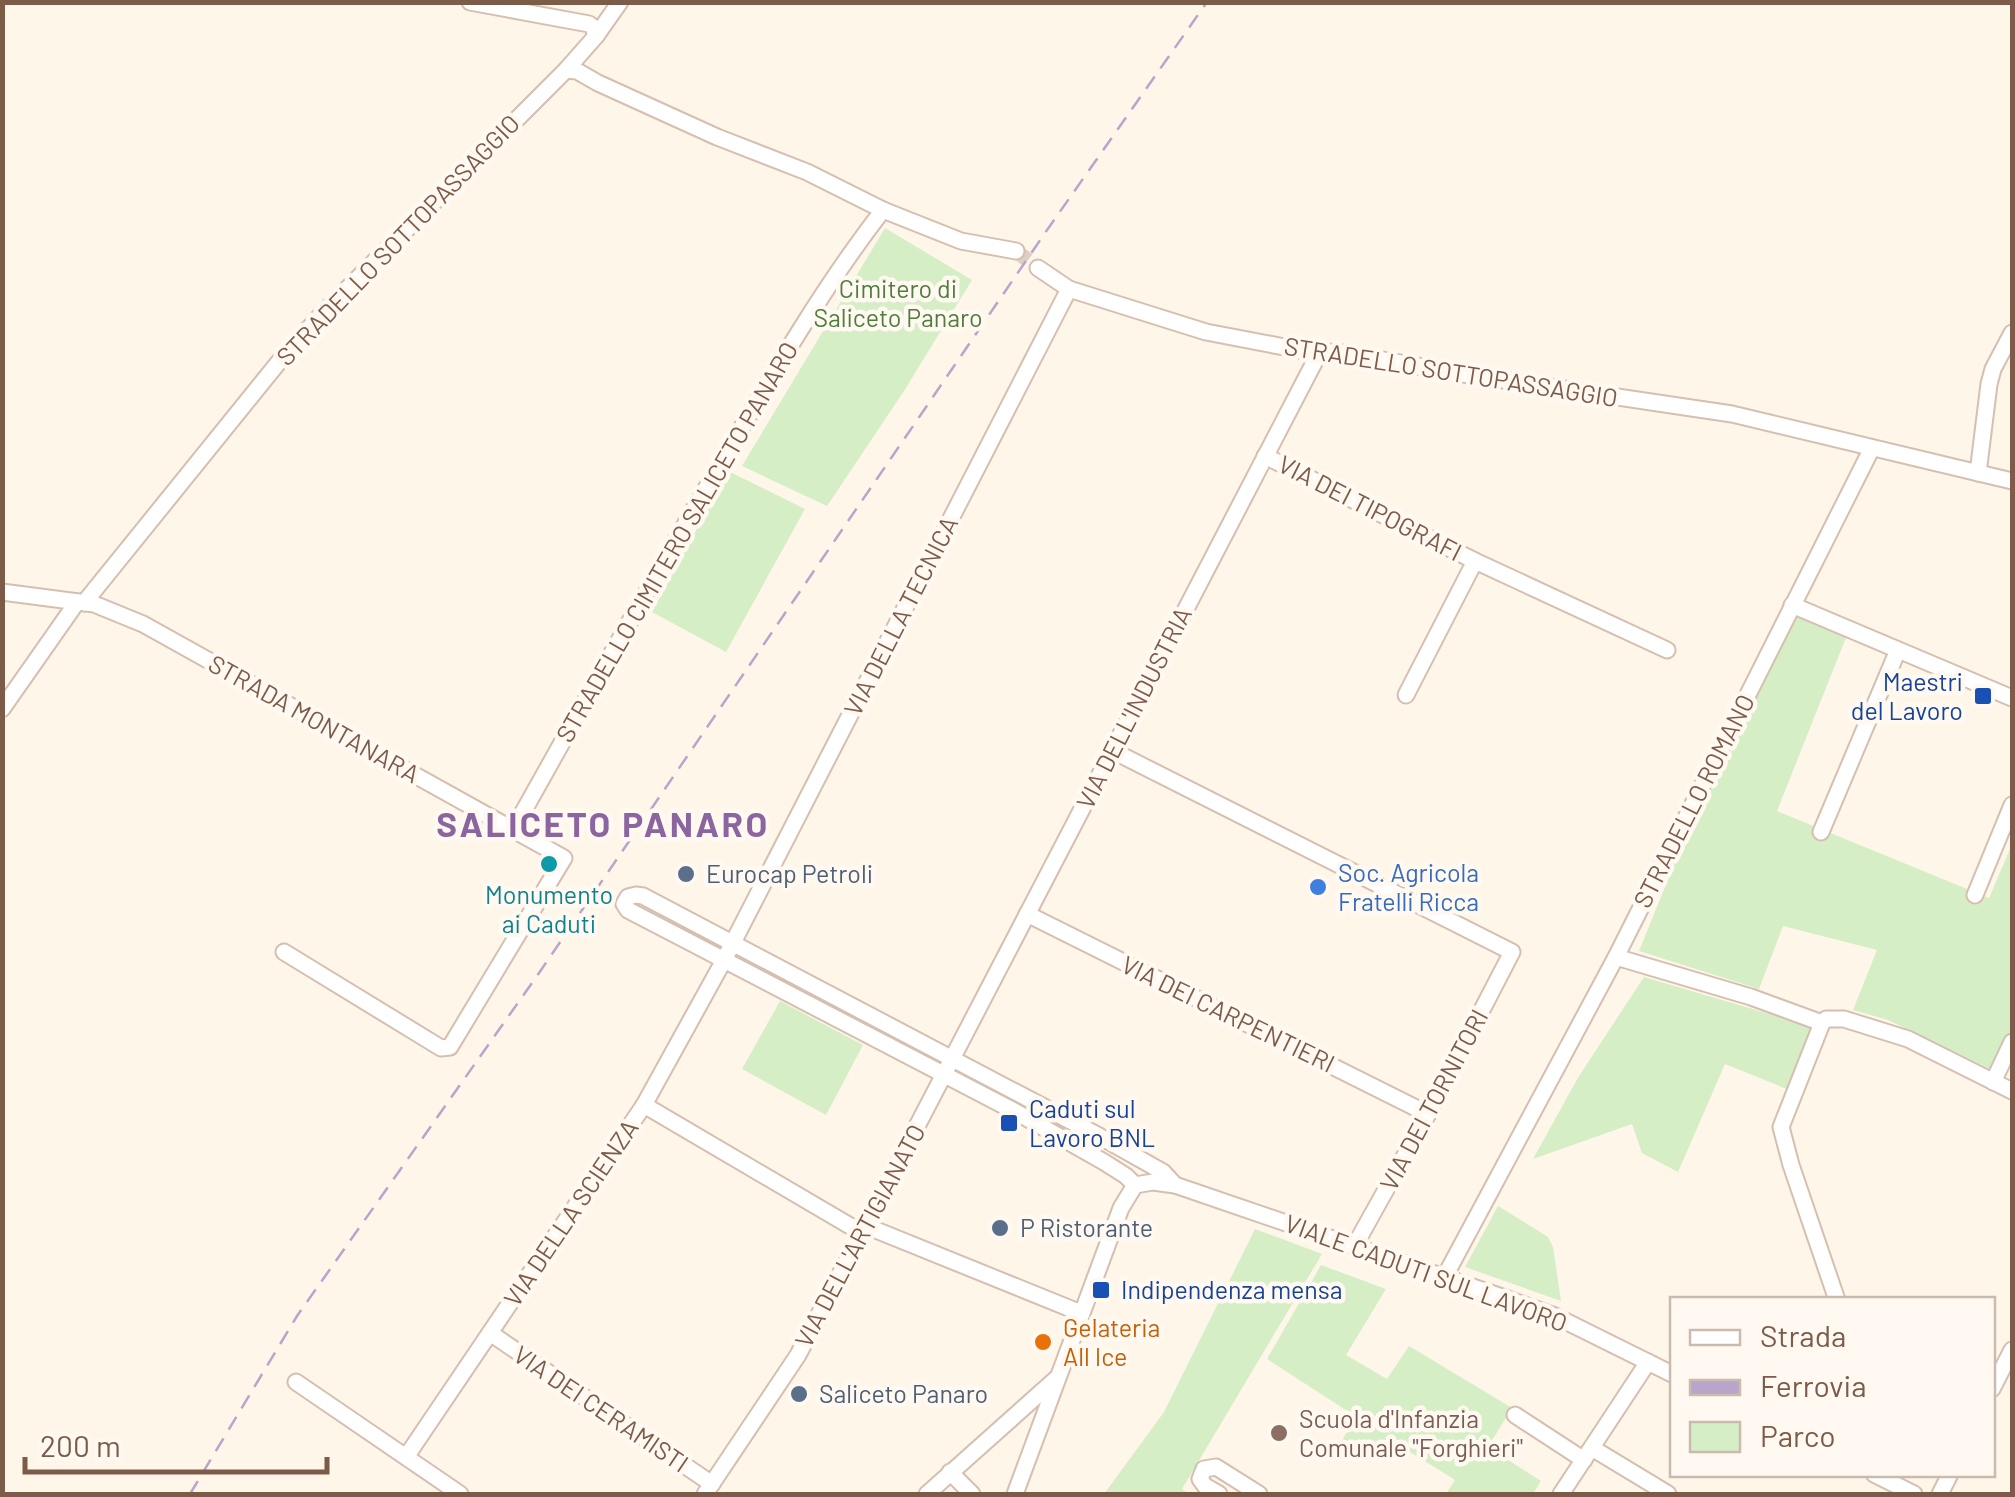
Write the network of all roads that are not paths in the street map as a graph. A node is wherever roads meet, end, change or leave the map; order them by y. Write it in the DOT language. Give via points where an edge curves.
graph roads {
  1 [pos="470,2"];
  2 [pos="620,2"];
  3 [pos="596,36"];
  4 [pos="566,70"];
  5 [pos="883,210"];
  6 [pos="1016,251"];
  7 [pos="1038,268"];
  8 [pos="1069,289"];
  9 [pos="2012,333"];
  10 [pos="1316,357"];
  11 [pos="1872,448"];
  12 [pos="1265,456"];
  13 [pos="1978,473"];
  14 [pos="2012,481"];
  15 [pos="1474,561"];
  16 [pos="2,592"];
  17 [pos="80,602"];
  18 [pos="1792,605"];
  19 [pos="1667,650"];
  20 [pos="1898,650"];
  21 [pos="1406,694"];
  22 [pos="2012,698"];
  23 [pos="2,709"];
  24 [pos="1111,750"];
  25 [pos="2012,805"];
  26 [pos="513,830"];
  27 [pos="1822,832"];
  28 [pos="1975,895"];
  29 [pos="1027,914"];
  30 [pos="732,944"];
  31 [pos="284,952"];
  32 [pos="1616,957"];
  33 [pos="724,960"];
  34 [pos="1822,1023"];
  35 [pos="2012,1042"];
  36 [pos="948,1067"];
  37 [pos="1993,1082"];
  38 [pos="2012,1091"];
  39 [pos="644,1105"];
  40 [pos="1428,1114"];
  41 [pos="1135,1185"];
  42 [pos="1175,1185"];
  43 [pos="864,1230"];
  44 [pos="1354,1247"];
  45 [pos="1444,1278"];
  46 [pos="1836,1297"];
  47 [pos="1082,1313"];
  48 [pos="490,1333"];
  49 [pos="2012,1350"];
  50 [pos="1648,1362"];
  51 [pos="1670,1373"];
  52 [pos="1059,1376"];
  53 [pos="296,1382"];
  54 [pos="1995,1384"];
  55 [pos="1514,1415"];
  56 [pos="1588,1454"];
  57 [pos="406,1457"];
  58 [pos="950,1472"];
  59 [pos="1880,1477"];
  60 [pos="709,1489"];
  61 [pos="460,1494"];
  62 [pos="927,1494"];
  63 [pos="972,1494"];
  64 [pos="1016,1494"];
  65 [pos="1220,1494"];
  66 [pos="1260,1494"];
  67 [pos="1562,1494"];
  68 [pos="1668,1494"];
  69 [pos="1914,1494"];
  1 -- 3 [label="street" via="582,22"];
  2 -- 3 [label="street, STRADELLO SOTTOPASSAGGIO"];
  3 -- 4 [label="street, STRADELLO SOTTOPASSAGGIO"];
  4 -- 5 [label="street"];
  4 -- 17 [label="street, STRADELLO SOTTOPASSAGGIO" via="322,314"];
  5 -- 6 [label="street" via="961,241"];
  5 -- 26 [label="street, STRADELLO CIMITERO SALICETO PANARO" via="796,334"];
  7 -- 8 [label="street, STRADELLO SOTTOPASSAGGIO"];
  8 -- 10 [label="street, STRADELLO SOTTOPASSAGGIO" via="1206,332"];
  8 -- 30 [label="street, VIA DELLA TECNICA"];
  9 -- 13 [label="street" via="1992,370"];
  10 -- 11 [label="street, STRADELLO SOTTOPASSAGGIO" via="1343,353 1732,414"];
  10 -- 12 [label="street, VIA DELL'INDUSTRIA"];
  11 -- 13 [label="street"];
  11 -- 18 [label="street, STRADELLO ROMANO"];
  12 -- 15 [label="street, VIA DEI TIPOGRAFI"];
  12 -- 24 [label="street, VIA DELL'INDUSTRIA"];
  13 -- 14 [label="street"];
  15 -- 19 [label="street, VIA DEI TIPOGRAFI"];
  15 -- 21 [label="street, VIA DEI TIPOGRAFI"];
  16 -- 17 [label="street, STRADA MONTANARA"];
  17 -- 23 [label="street, STRADELLO SOTTOPASSAGGIO"];
  17 -- 26 [label="street, STRADA MONTANARA" via="143,624"];
  18 -- 20 [label="street"];
  18 -- 32 [label="street, STRADELLO ROMANO"];
  20 -- 22 [label="street"];
  20 -- 27 [label="street"];
  24 -- 29 [label="street, VIA DELL'INDUSTRIA"];
  24 -- 40 [label="street, VIA DEI TORNITORI" via="1512,952"];
  25 -- 28 [label="street"];
  26 -- 31 [label="street, STRADA MONTANARA" via="564,858 450,1047 441,1048"];
  29 -- 36 [label="street, VIA DELL'INDUSTRIA"];
  29 -- 40 [label="street, VIA DEI CARPENTIERI"];
  30 -- 33 [label="street"];
  30 -- 33 [label="street, VIALE CADUTI SUL LAVORO" via="643,896 624,904"];
  30 -- 36 [label="street, VIALE CADUTI SUL LAVORO"];
  32 -- 34 [label="street"];
  32 -- 45 [label="street, STRADELLO ROMANO"];
  33 -- 36 [label="street, VIALE CADUTI SUL LAVORO"];
  33 -- 39 [label="street, VIA DELLA SCIENZA"];
  34 -- 37 [label="street" via="1844,1019 1908,1039"];
  34 -- 46 [label="street" via="1782,1127"];
  35 -- 37 [label="street"];
  36 -- 41 [label="street, VIALE CADUTI SUL LAVORO"];
  36 -- 42 [label="street, VIALE CADUTI SUL LAVORO" via="1099,1136"];
  36 -- 43 [label="street, VIA DELL'ARTIGIANATO"];
  37 -- 38 [label="street"];
  39 -- 43 [label="street"];
  39 -- 48 [label="street, VIA DELLA SCIENZA"];
  40 -- 44 [label="street, VIA DEI TORNITORI"];
  41 -- 42 [label="street, VIALE CADUTI SUL LAVORO"];
  41 -- 47 [label="street" via="1120,1208"];
  42 -- 44 [label="street, VIALE CADUTI SUL LAVORO"];
  43 -- 47 [label="street"];
  43 -- 60 [label="street, VIA DELL'ARTIGIANATO" via="798,1355"];
  44 -- 45 [label="street, VIALE CADUTI SUL LAVORO"];
  45 -- 50 [label="street, VIALE CADUTI SUL LAVORO" via="1555,1316"];
  47 -- 52 [label="street"];
  48 -- 57 [label="street, VIA DELLA SCIENZA"];
  48 -- 60 [label="street, VIA DEI CERAMISTI"];
  49 -- 54 [label="street"];
  50 -- 51 [label="street, VIALE CADUTI SUL LAVORO"];
  50 -- 56 [label="street"];
  52 -- 58 [label="street"];
  52 -- 64 [label="street"];
  53 -- 57 [label="street"];
  55 -- 56 [label="street"];
  56 -- 67 [label="street"];
  56 -- 68 [label="street"];
  57 -- 61 [label="street"];
  58 -- 62 [label="street"];
  58 -- 63 [label="street"];
  59 -- 69 [label="street"];
  65 -- 66 [label="street" via="1200,1479 1204,1469 1216,1468"];
}
